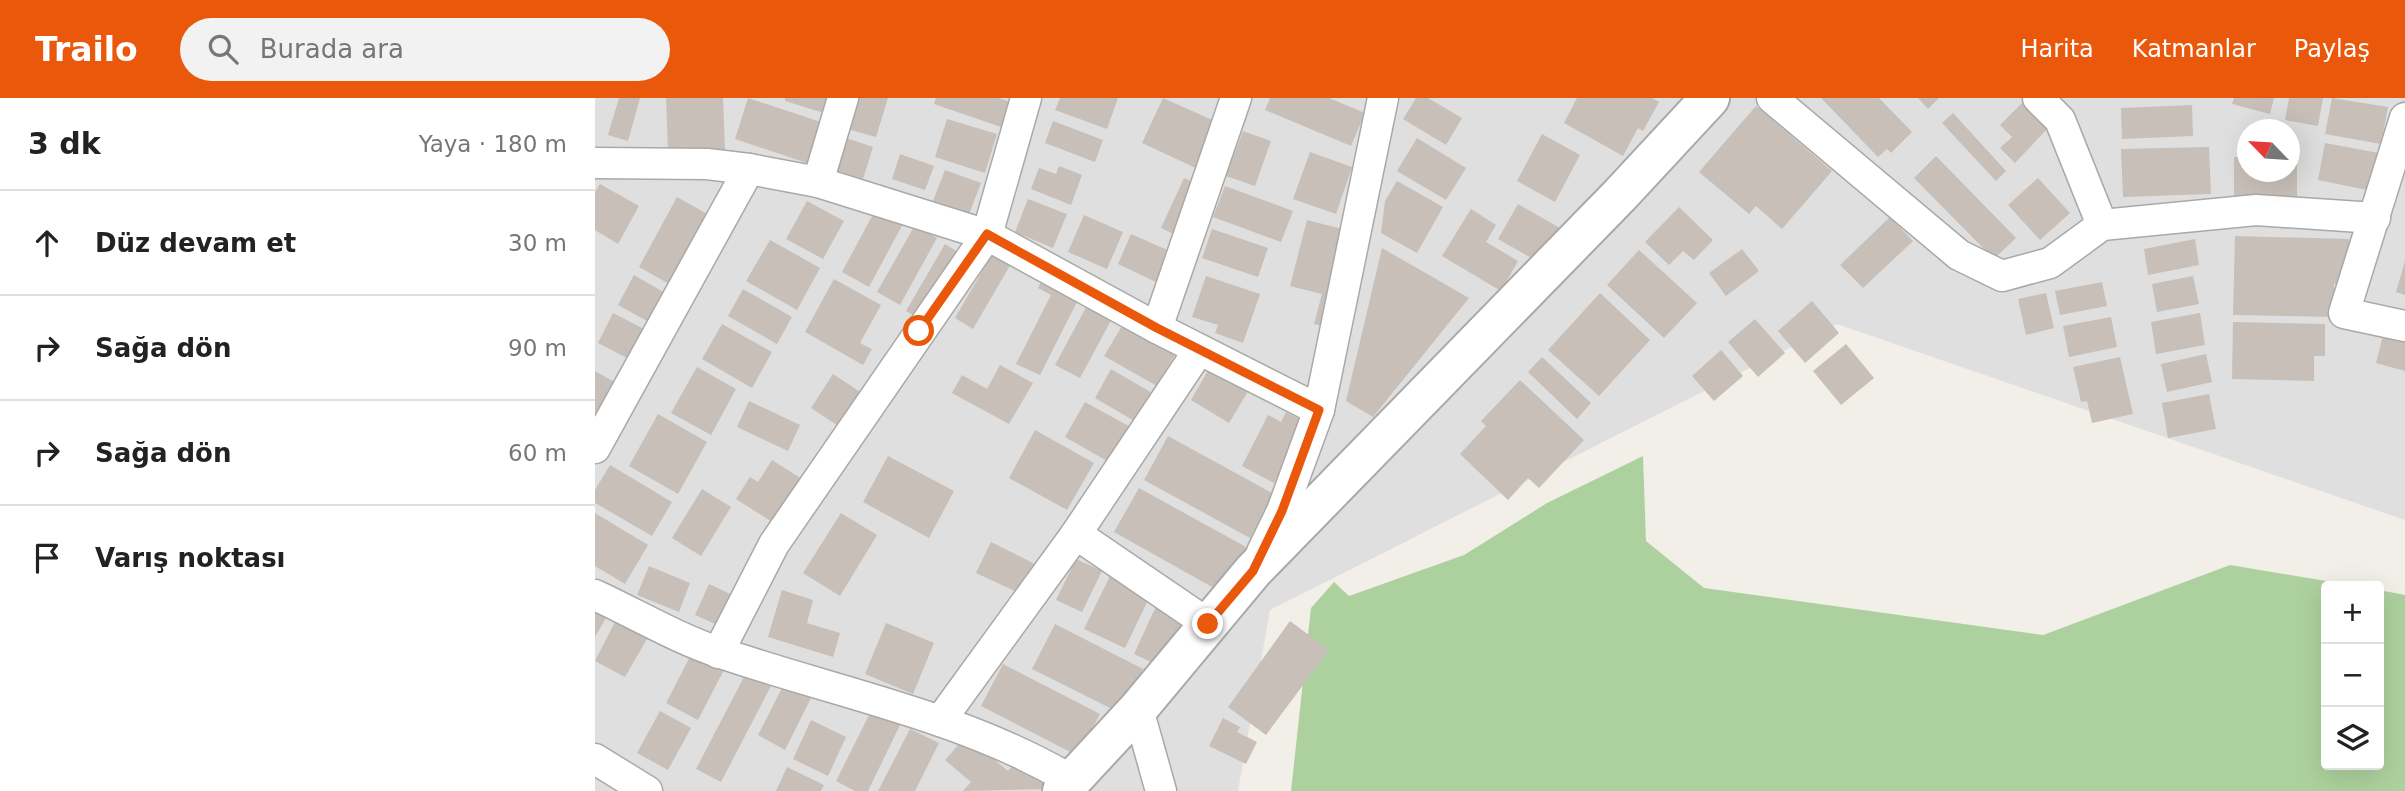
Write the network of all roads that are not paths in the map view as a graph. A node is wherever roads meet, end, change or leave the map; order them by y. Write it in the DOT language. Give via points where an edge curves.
graph roads {
  1 [pos="843,98"];
  2 [pos="1026,98"];
  3 [pos="1235,98"];
  4 [pos="1383,98"];
  5 [pos="1710,98"];
  6 [pos="1772,98"];
  7 [pos="2038,98"];
  8 [pos="2068,109"];
  9 [pos="2405,118"];
  10 [pos="2400,159"];
  11 [pos="595,163"];
  12 [pos="749,169"];
  13 [pos="818,182"];
  14 [pos="2375,218"];
  15 [pos="2102,225"];
  16 [pos="987,234"];
  17 [pos="2405,326"];
  18 [pos="1157,328"];
  19 [pos="1199,350"];
  20 [pos="1319,410"];
  21 [pos="595,448"];
  22 [pos="1076,534"];
  23 [pos="1253,571"];
  24 [pos="595,595"];
  25 [pos="1208,624"];
  26 [pos="719,653"];
  27 [pos="1139,709"];
  28 [pos="940,721"];
  29 [pos="595,760"];
  30 [pos="1067,786"];
  31 [pos="647,791"];
  32 [pos="1160,791"];
  1 -- 13 [label="street"];
  2 -- 16 [label="street"];
  3 -- 18 [label="street"];
  4 -- 20 [label="street"];
  5 -- 23 [label="street"];
  6 -- 15 [label="street" via="1959,255 2002,276 2050,263"];
  7 -- 8 [label="street"];
  8 -- 15 [label="street"];
  9 -- 10 [label="street"];
  10 -- 14 [label="street"];
  11 -- 12 [label="street"];
  12 -- 13 [label="street"];
  12 -- 21 [label="street"];
  13 -- 16 [label="street"];
  14 -- 15 [label="street" via="2256,210"];
  14 -- 17 [label="street" via="2344,313"];
  16 -- 18 [label="street"];
  16 -- 26 [label="street" via="774,544"];
  18 -- 19 [label="street"];
  19 -- 20 [label="street"];
  19 -- 22 [label="street"];
  20 -- 23 [label="street" via="1282,511"];
  22 -- 25 [label="street"];
  22 -- 28 [label="street"];
  23 -- 25 [label="street"];
  24 -- 26 [label="street"];
  25 -- 27 [label="street"];
  26 -- 28 [label="street"];
  27 -- 30 [label="street"];
  27 -- 32 [label="street"];
  28 -- 30 [label="street" via="1049,767"];
  29 -- 31 [label="street"];
}
